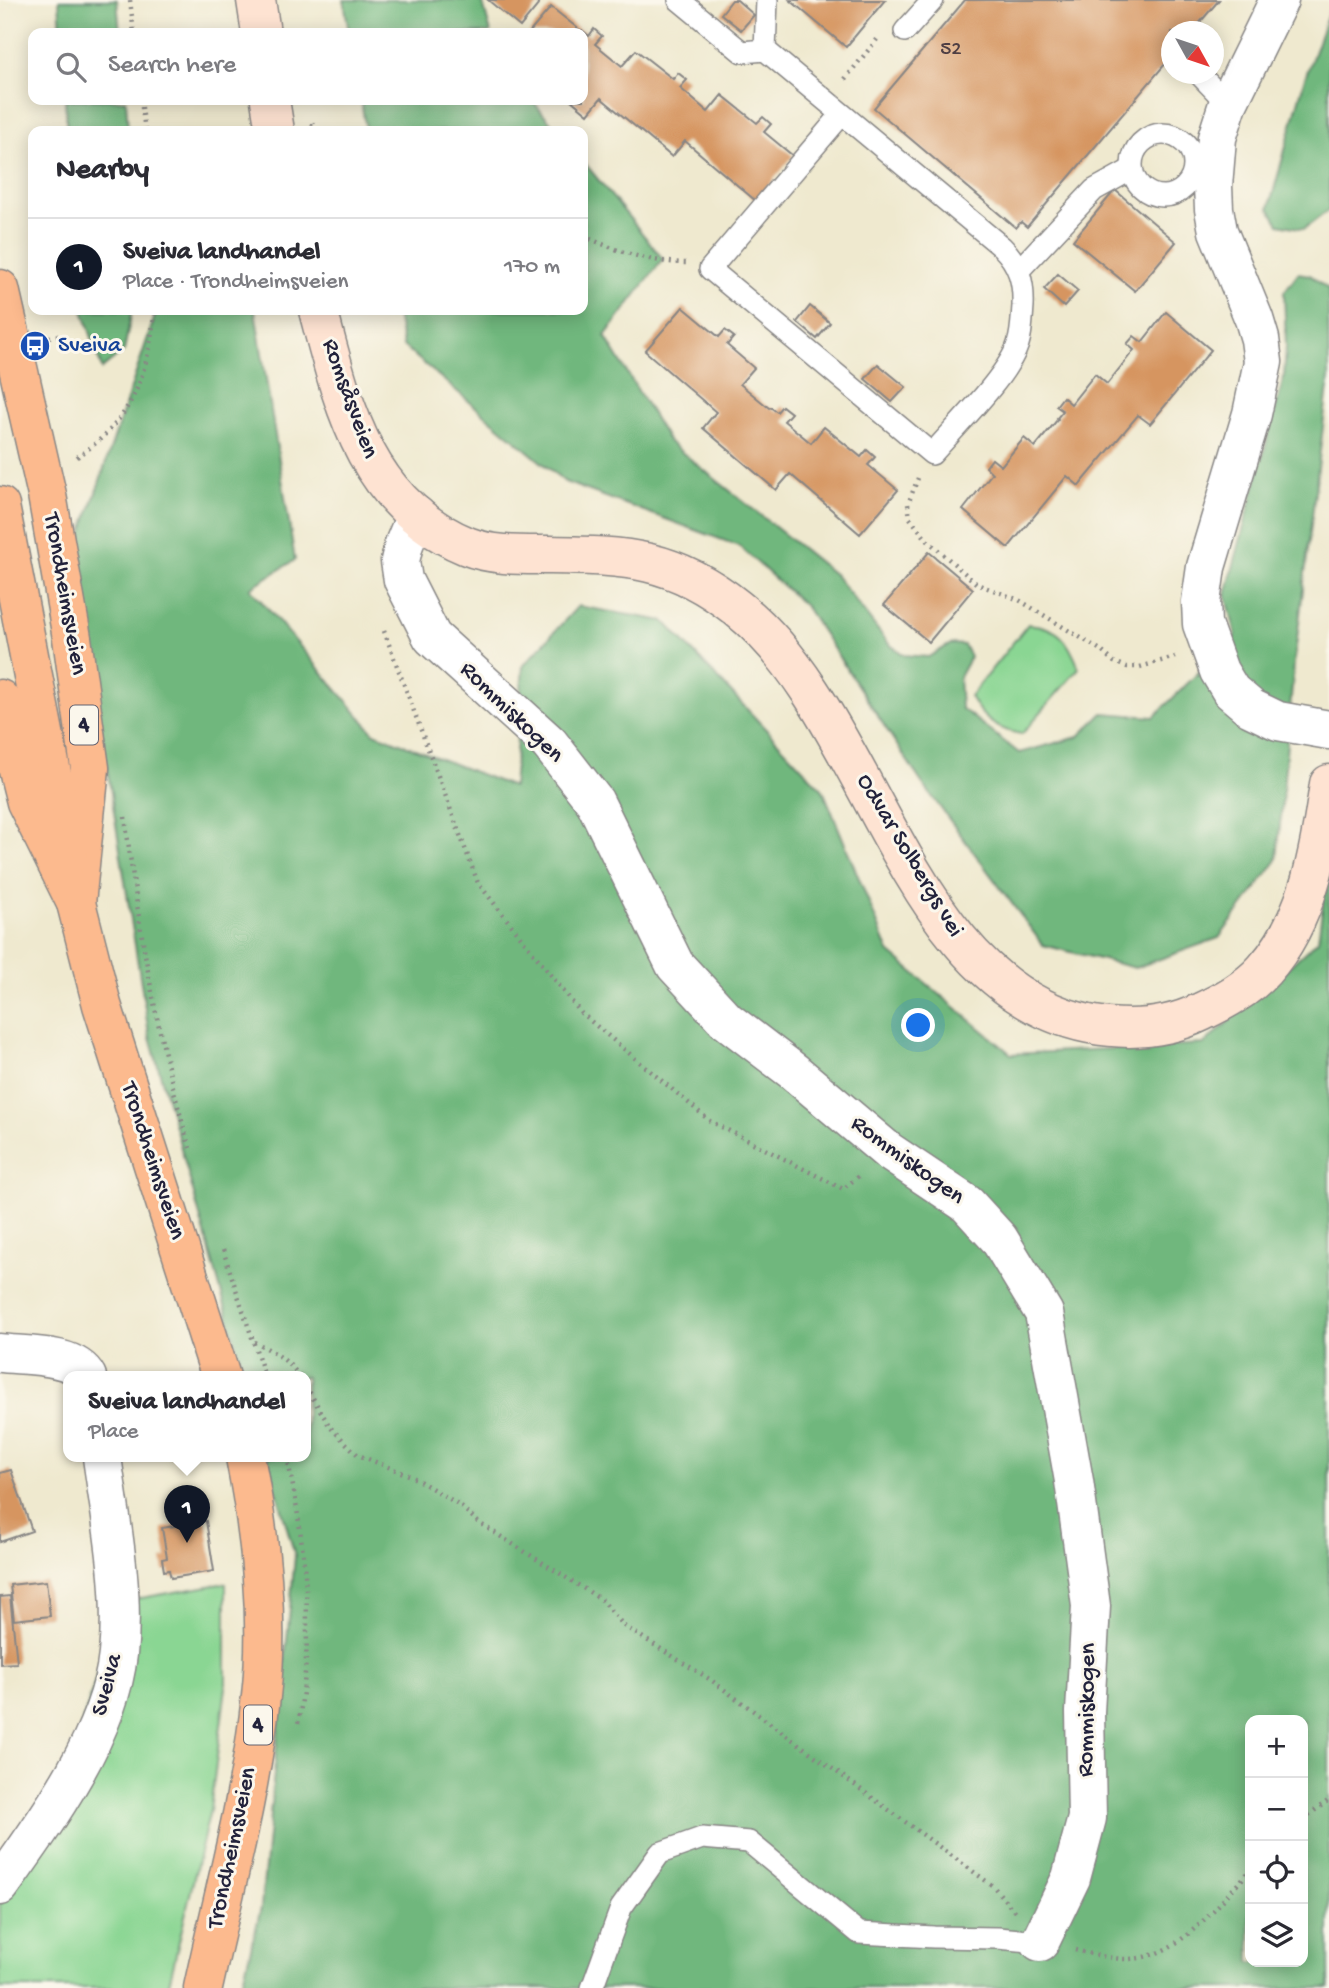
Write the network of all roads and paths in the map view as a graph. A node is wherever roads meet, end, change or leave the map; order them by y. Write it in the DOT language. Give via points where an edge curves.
graph roads {
  1 [pos="130,0"];
  2 [pos="256,0"];
  3 [pos="679,0"];
  4 [pos="767,0"];
  5 [pos="1279,0"];
  6 [pos="919,16"];
  7 [pos="133,28"];
  8 [pos="260,28"];
  9 [pos="765,50"];
  10 [pos="1209,84"];
  11 [pos="1228,104"];
  12 [pos="142,105"];
  13 [pos="271,105"];
  14 [pos="835,108"];
  15 [pos="145,126"];
  16 [pos="274,126"];
  17 [pos="1205,163"];
  18 [pos="1132,169"];
  19 [pos="588,238"];
  20 [pos="710,269"];
  21 [pos="1019,270"];
  22 [pos="0,289"];
  23 [pos="154,315"];
  24 [pos="319,315"];
  25 [pos="60,335"];
  26 [pos="48,338"];
  27 [pos="932,454"];
  28 [pos="76,458"];
  29 [pos="0,506"];
  30 [pos="416,515"];
  31 [pos="403,580"];
  32 [pos="1208,643"];
  33 [pos="0,699"];
  34 [pos="1329,730"];
  35 [pos="1329,785"];
  36 [pos="124,813"];
  37 [pos="76,903"];
  38 [pos="888,1151"];
  39 [pos="194,1160"];
  40 [pos="221,1244"];
  41 [pos="254,1342"];
  42 [pos="0,1353"];
  43 [pos="82,1371"];
  44 [pos="219,1371"];
  45 [pos="263,1371"];
  46 [pos="295,1371"];
  47 [pos="311,1395"];
  48 [pos="103,1462"];
  49 [pos="246,1462"];
  50 [pos="1329,1800"];
  51 [pos="1308,1815"];
  52 [pos="1245,1877"];
  53 [pos="0,1886"];
  54 [pos="1040,1942"];
  55 [pos="203,1988"];
  56 [pos="592,1988"];
  1 -- 7 [label="path"];
  2 -- 8 [label="street"];
  3 -- 9 [label="lane" via="742,52"];
  4 -- 9 [label="lane"];
  5 -- 11 [label="street"];
  6 -- 14 [label="path" via="899,19 889,27"];
  9 -- 14 [label="lane"];
  10 -- 11 [label="lane"];
  11 -- 17 [label="street"];
  12 -- 15 [label="path"];
  13 -- 16 [label="street"];
  14 -- 20 [label="lane"];
  14 -- 21 [label="lane" via="1002,247"];
  17 -- 18 [label="lane" via="1189,184 1171,196 1150,194"];
  17 -- 18 [label="lane" via="1181,139 1161,133 1136,149"];
  17 -- 32 [label="street" via="1218,231 1254,319 1263,362 1206,567 1201,602"];
  18 -- 21 [label="lane" via="1094,190"];
  19 -- 20 [label="path" via="648,261 695,262"];
  20 -- 27 [label="lane"];
  21 -- 27 [label="lane" via="1022,314 1013,355"];
  22 -- 37 [label="highway, Trondheimsveien / 4" via="50,508 90,768"];
  23 -- 28 [label="path" via="133,398 109,433"];
  24 -- 30 [label="street, Romsåsveien" via="353,425 370,464"];
  25 -- 26 [label="path"];
  27 -- 32 [label="path" via="908,504 910,517 927,540 977,584 1019,600 1127,667 1168,660"];
  29 -- 37 [label="highway"];
  30 -- 31 [label="street, Rommiskogen" via="400,561"];
  30 -- 35 [label="street, Odvar Solbergs vei" via="469,547 499,553 647,561 680,572 738,608 775,643 807,686 907,862 968,950 1033,1004 1073,1021 1113,1029 1154,1027 1192,1017 1231,998 1264,970 1288,934 1307,892"];
  31 -- 38 [label="street, Rommiskogen" via="432,638 549,743 595,802 675,965 726,1020"];
  31 -- 38 [label="path" via="381,624 478,883 582,1013 710,1121 843,1189"];
  32 -- 34 [label="street" via="1231,691 1251,708 1278,721"];
  33 -- 37 [label="highway, Trondheimsveien / 4" via="26,802"];
  36 -- 39 [label="path" via="156,1014"];
  37 -- 44 [label="highway, Trondheimsveien / 4" via="102,1005"];
  38 -- 54 [label="street, Rommiskogen" via="967,1204 999,1239 1044,1313 1091,1606 1085,1712 1087,1818 1071,1878"];
  40 -- 41 [label="path"];
  41 -- 45 [label="path"];
  41 -- 46 [label="path" via="272,1350"];
  42 -- 43 [label="street" via="63,1360"];
  47 -- 54 [label="path" via="330,1427 358,1455 411,1476 602,1600 624,1626 711,1681 993,1885"];
  48 -- 53 [label="street, Sveiva" via="120,1632 112,1685 65,1789"];
  49 -- 55 [label="highway, Trondheimsveien / 4" via="262,1598 262,1693"];
  50 -- 51 [label="path"];
  52 -- 54 [label="path" via="1191,1933 1152,1955 1126,1959"];
  54 -- 56 [label="lane" via="859,1933 749,1842 702,1838 660,1853 621,1908"];
}
